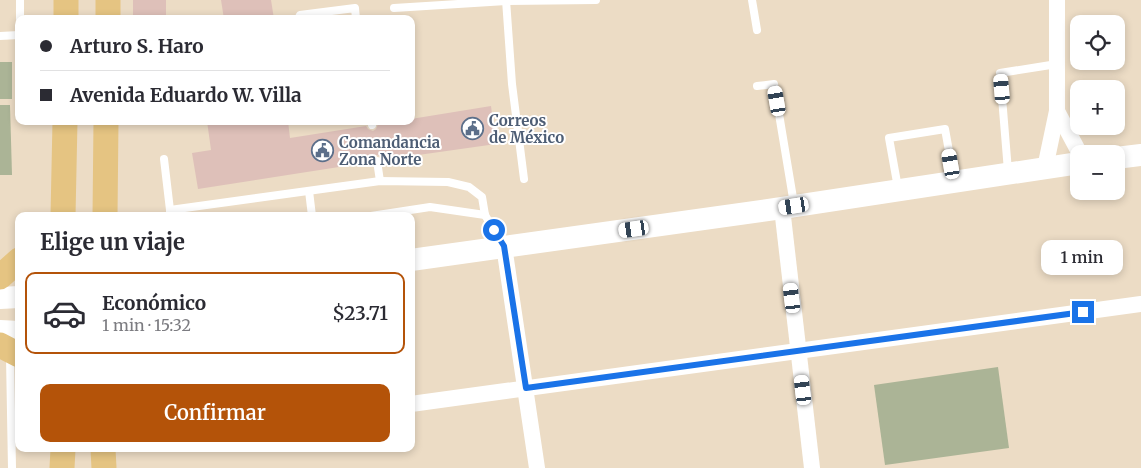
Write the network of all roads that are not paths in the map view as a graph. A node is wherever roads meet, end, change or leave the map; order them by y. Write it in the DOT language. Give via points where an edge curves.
graph roads {
  1 [pos="20,0"];
  2 [pos="66,0"];
  3 [pos="108,0"];
  4 [pos="506,0"];
  5 [pos="596,0"];
  6 [pos="752,0"];
  7 [pos="1057,0"];
  8 [pos="394,8"];
  9 [pos="20,15"];
  10 [pos="66,15"];
  11 [pos="108,15"];
  12 [pos="300,15"];
  13 [pos="356,15"];
  14 [pos="757,30"];
  15 [pos="0,36"];
  16 [pos="15,36"];
  17 [pos="1057,64"];
  18 [pos="757,86"];
  19 [pos="1056,111"];
  20 [pos="65,125"];
  21 [pos="106,125"];
  22 [pos="1075,145"];
  23 [pos="1141,155"];
  24 [pos="1125,157"];
  25 [pos="164,158"];
  26 [pos="377,161"];
  27 [pos="1070,165"];
  28 [pos="1044,168"];
  29 [pos="1008,173"];
  30 [pos="524,179"];
  31 [pos="380,181"];
  32 [pos="954,182"];
  33 [pos="898,190"];
  34 [pos="309,191"];
  35 [pos="788,207"];
  36 [pos="60,208"];
  37 [pos="96,212"];
  38 [pos="105,212"];
  39 [pos="170,212"];
  40 [pos="176,212"];
  41 [pos="312,212"];
  42 [pos="397,212"];
  43 [pos="485,215"];
  44 [pos="504,246"];
  45 [pos="415,259"];
  46 [pos="15,264"];
  47 [pos="0,277"];
  48 [pos="15,297"];
  49 [pos="0,298"];
  50 [pos="1141,304"];
  51 [pos="10,342"];
  52 [pos="798,352"];
  53 [pos="526,388"];
  54 [pos="415,403"];
  55 [pos="63,452"];
  56 [pos="103,452"];
  57 [pos="12,468"];
  58 [pos="62,468"];
  59 [pos="104,468"];
  60 [pos="537,468"];
  61 [pos="812,468"];
  1 -- 9 [label="lane"];
  2 -- 10 [label="main road"];
  3 -- 11 [label="main road"];
  4 -- 5 [label="lane"];
  4 -- 8 [label="lane"];
  4 -- 30 [label="lane"];
  6 -- 14 [label="lane"];
  7 -- 17 [label="street"];
  12 -- 13 [label="lane" via="355,8"];
  15 -- 16 [label="lane"];
  17 -- 19 [label="street"];
  17 -- 29 [label="lane" via="1000,72"];
  18 -- 35 [label="lane" via="774,84"];
  19 -- 22 [label="street"];
  19 -- 28 [label="street"];
  20 -- 36 [label="main road"];
  21 -- 38 [label="main road"];
  23 -- 24 [label="street"];
  25 -- 39 [label="lane"];
  26 -- 31 [label="lane"];
  27 -- 28 [label="street"];
  28 -- 29 [label="street"];
  29 -- 32 [label="street"];
  31 -- 34 [label="lane"];
  31 -- 43 [label="lane" via="448,182 469,187 482,197"];
  32 -- 33 [label="street"];
  32 -- 33 [label="lane" via="945,129 889,138"];
  33 -- 35 [label="street"];
  34 -- 40 [label="lane"];
  34 -- 41 [label="lane"];
  35 -- 44 [label="street"];
  35 -- 52 [label="street"];
  36 -- 37 [label="main road"];
  42 -- 43 [label="lane" via="430,207"];
  43 -- 44 [label="lane"];
  44 -- 45 [label="street"];
  44 -- 53 [label="street"];
  46 -- 47 [label="main road"];
  48 -- 49 [label="street"];
  50 -- 52 [label="street"];
  51 -- 57 [label="lane"];
  52 -- 53 [label="street"];
  52 -- 61 [label="street"];
  53 -- 54 [label="street"];
  53 -- 60 [label="street"];
  55 -- 58 [label="main road"];
  56 -- 59 [label="main road"];
}
